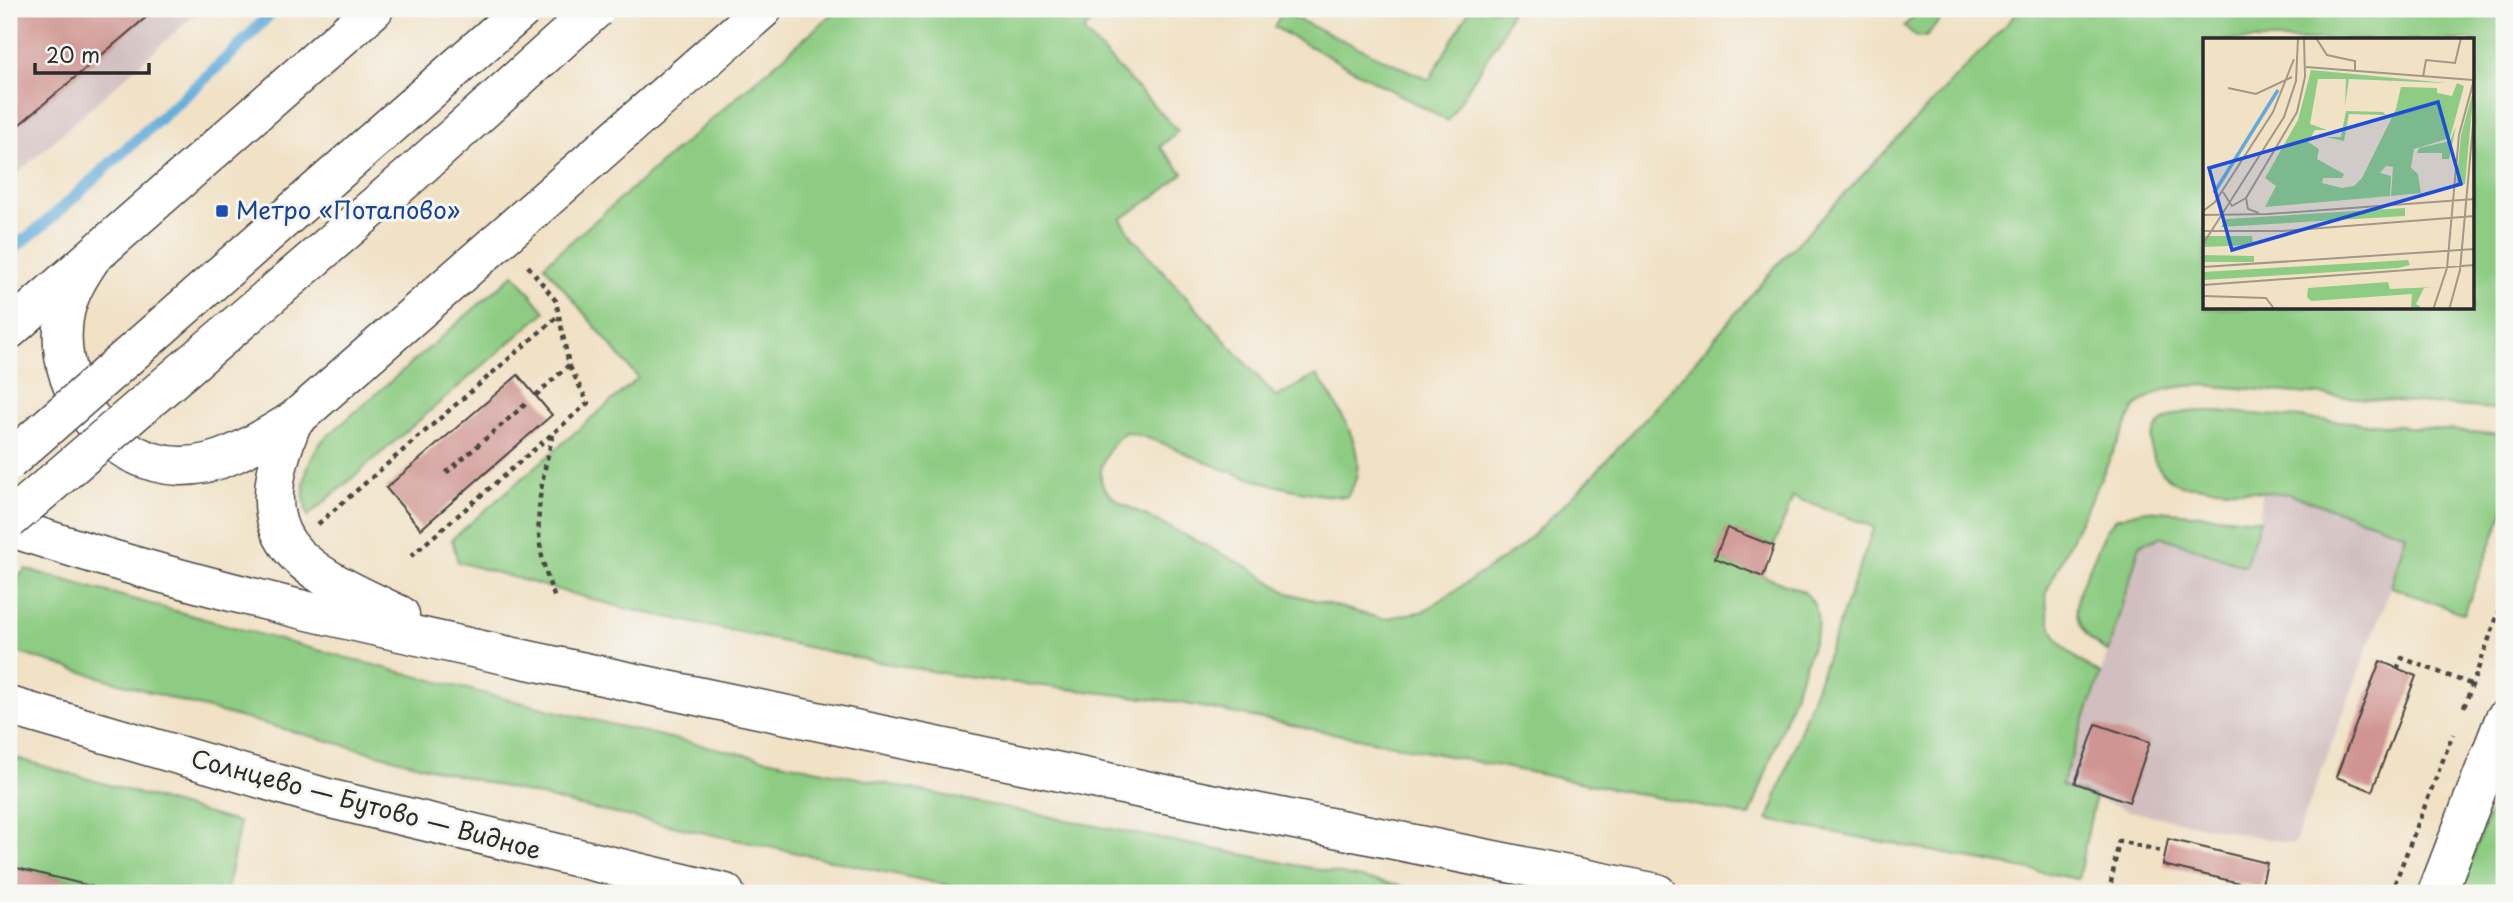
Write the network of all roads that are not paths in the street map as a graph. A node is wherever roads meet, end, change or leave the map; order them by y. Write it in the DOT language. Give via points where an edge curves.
graph roads {
  1 [pos="374,9"];
  2 [pos="523,9"];
  3 [pos="596,9"];
  4 [pos="764,9"];
  5 [pos="91,258"];
  6 [pos="9,330"];
  7 [pos="293,421"];
  8 [pos="9,461"];
  9 [pos="9,520"];
  10 [pos="9,527"];
  11 [pos="467,647"];
  12 [pos="9,706"];
  13 [pos="2504,720"];
  14 [pos="725,893"];
  15 [pos="1657,893"];
  16 [pos="2437,893"];
  1 -- 5 [label="main road"];
  2 -- 8 [label="main road, bridge"];
  3 -- 9 [label="main road, bridge" via="349,229"];
  4 -- 7 [label="main road"];
  5 -- 6 [label="main road"];
  5 -- 7 [label="main road" via="67,302 62,352 77,400 109,438 153,462 180,466 246,448"];
  7 -- 11 [label="main road" via="277,462 272,499 286,544 318,575"];
  10 -- 11 [label="main road" via="213,589"];
  11 -- 15 [label="main road" via="1001,762"];
  12 -- 14 [label="main road, Солнцево — Бутово — Видное" via="327,798"];
  13 -- 16 [label="main road"];
}
